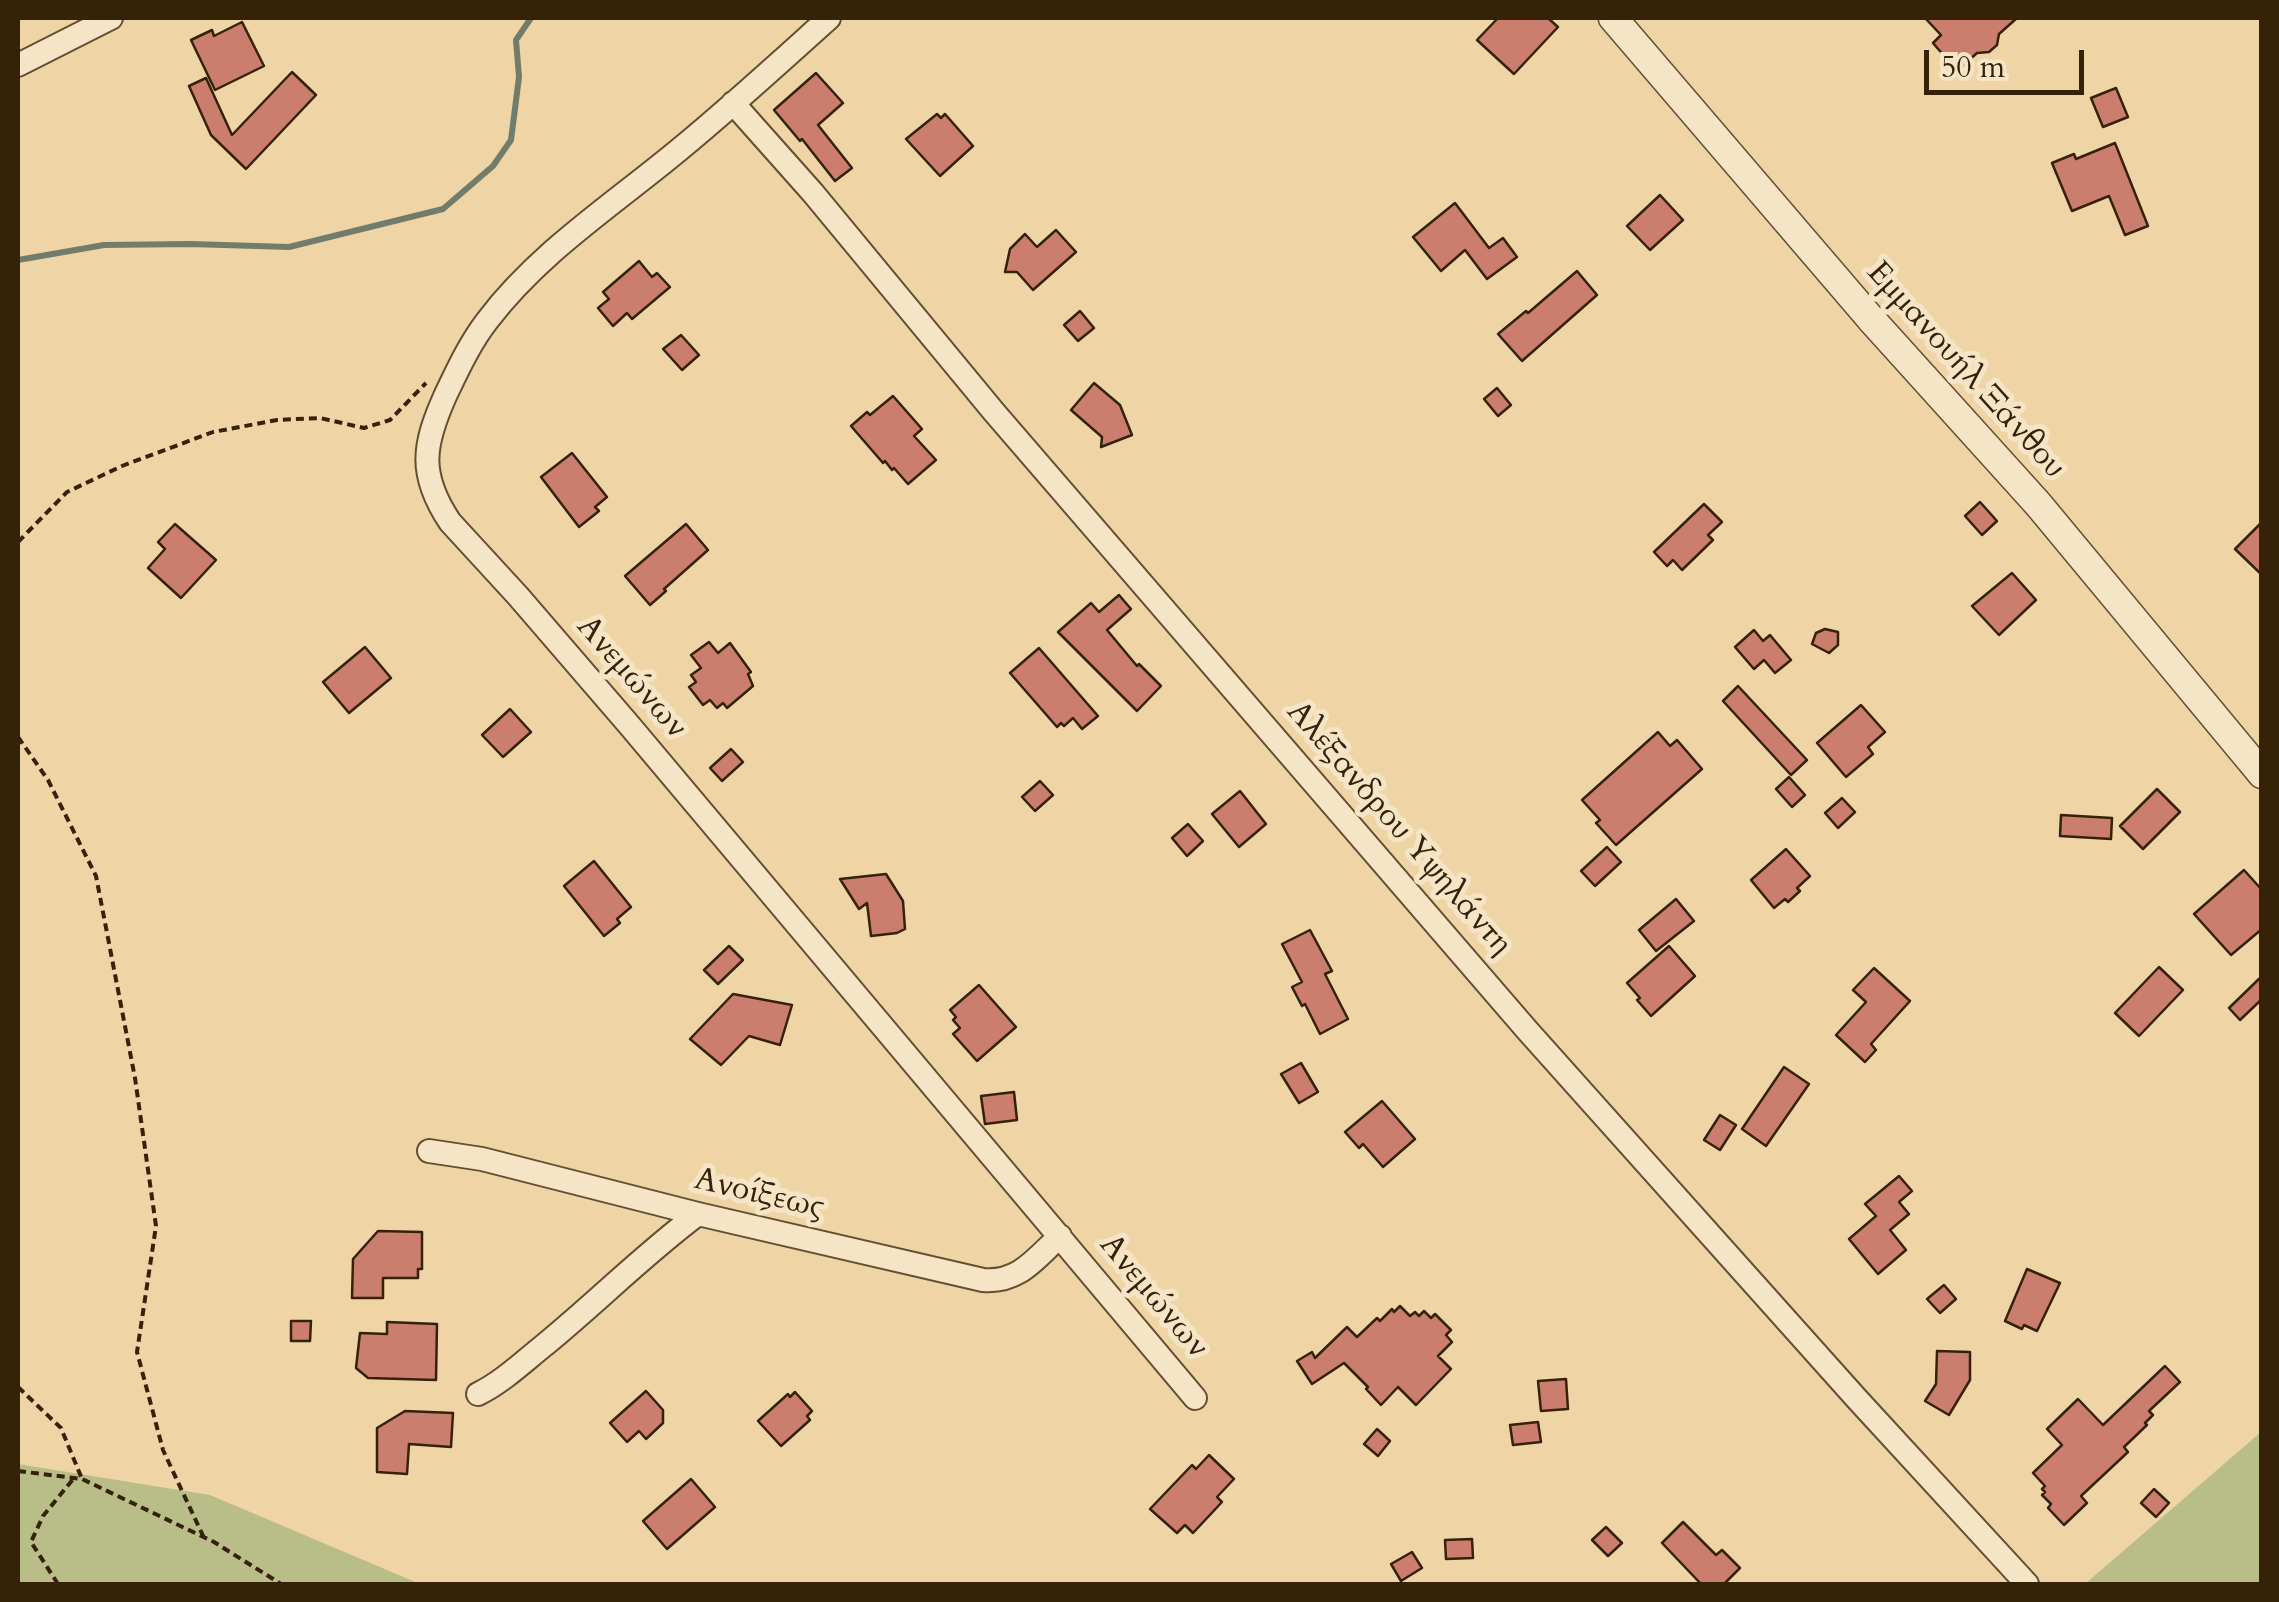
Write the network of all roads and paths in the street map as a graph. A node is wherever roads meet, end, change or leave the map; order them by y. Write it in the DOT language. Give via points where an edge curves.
graph roads {
  1 [pos="111,18"];
  2 [pos="829,18"];
  3 [pos="1612,18"];
  4 [pos="18,65"];
  5 [pos="734,103"];
  6 [pos="431,375"];
  7 [pos="18,542"];
  8 [pos="18,737"];
  9 [pos="2262,774"];
  10 [pos="429,1151"];
  11 [pos="698,1214"];
  12 [pos="1060,1236"];
  13 [pos="18,1387"];
  14 [pos="478,1394"];
  15 [pos="1195,1398"];
  16 [pos="18,1470"];
  17 [pos="74,1478"];
  18 [pos="82,1479"];
  19 [pos="204,1538"];
  20 [pos="58,1584"];
  21 [pos="280,1584"];
  22 [pos="2027,1584"];
  1 -- 4 [label="street"];
  2 -- 5 [label="street, Ανεμώνων"];
  3 -- 9 [label="street, Εμμανουήλ Ξάνθου" via="2038,504"];
  5 -- 12 [label="street, Ανεμώνων" via="507,296 440,407 426,449 428,477 450,522"];
  5 -- 22 [label="street, Αλέξανδρου Υψηλάντη" via="1527,1030"];
  6 -- 7 [label="path" via="390,420 364,428 320,418 277,420 213,432 122,466 67,492"];
  8 -- 19 [label="path" via="48,780 96,876 156,1226 137,1352 162,1450"];
  10 -- 11 [label="street, Ανοίξεως"];
  11 -- 12 [label="street, Ανοίξεως" via="993,1281 1015,1276"];
  11 -- 14 [label="street"];
  12 -- 15 [label="street, Ανεμώνων"];
  13 -- 18 [label="path" via="61,1428"];
  16 -- 17 [label="path"];
  17 -- 18 [label="path"];
  17 -- 20 [label="path" via="31,1542"];
  18 -- 19 [label="path"];
  19 -- 21 [label="path"];
}
